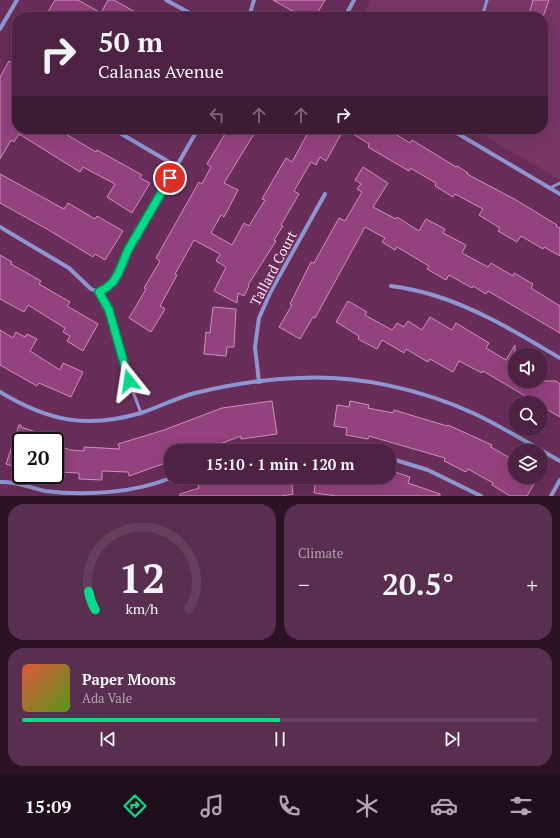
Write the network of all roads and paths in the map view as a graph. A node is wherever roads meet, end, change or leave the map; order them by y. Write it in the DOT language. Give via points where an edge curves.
graph roads {
  1 [pos="17,0"];
  2 [pos="166,0"];
  3 [pos="254,0"];
  4 [pos="354,0"];
  5 [pos="487,0"];
  6 [pos="188,12"];
  7 [pos="252,12"];
  8 [pos="348,12"];
  9 [pos="483,12"];
  10 [pos="0,29"];
  11 [pos="122,134"];
  12 [pos="195,134"];
  13 [pos="458,134"];
  14 [pos="176,166"];
  15 [pos="560,182"];
  16 [pos="550,188"];
  17 [pos="326,194"];
  18 [pos="560,194"];
  19 [pos="0,227"];
  20 [pos="391,286"];
  21 [pos="99,292"];
  22 [pos="560,358"];
  23 [pos="260,382"];
  24 [pos="0,392"];
  25 [pos="141,413"];
  26 [pos="396,460"];
  27 [pos="560,461"];
  28 [pos="164,480"];
  29 [pos="560,480"];
  30 [pos="0,482"];
  31 [pos="481,496"];
  32 [pos="551,496"];
  1 -- 10 [label="street"];
  2 -- 6 [label="street"];
  3 -- 7 [label="street"];
  4 -- 8 [label="street"];
  5 -- 9 [label="lane"];
  11 -- 14 [label="street"];
  12 -- 14 [label="street"];
  13 -- 16 [label="street"];
  14 -- 21 [label="street" via="128,250 118,274 113,282"];
  15 -- 16 [label="lane"];
  16 -- 18 [label="street"];
  17 -- 23 [label="street, Tallard Court" via="271,291 259,318 255,347"];
  19 -- 21 [label="street" via="69,268 91,289"];
  20 -- 22 [label="street" via="433,295 472,310 495,320"];
  21 -- 25 [label="lane" via="109,310"];
  23 -- 25 [label="street" via="194,393"];
  23 -- 27 [label="street" via="324,378 374,383 402,389 473,413"];
  24 -- 25 [label="street" via="38,412 72,420 107,420"];
  26 -- 31 [label="street" via="428,470"];
  28 -- 30 [label="street" via="128,490 84,493 46,491"];
  29 -- 32 [label="street"];
}
